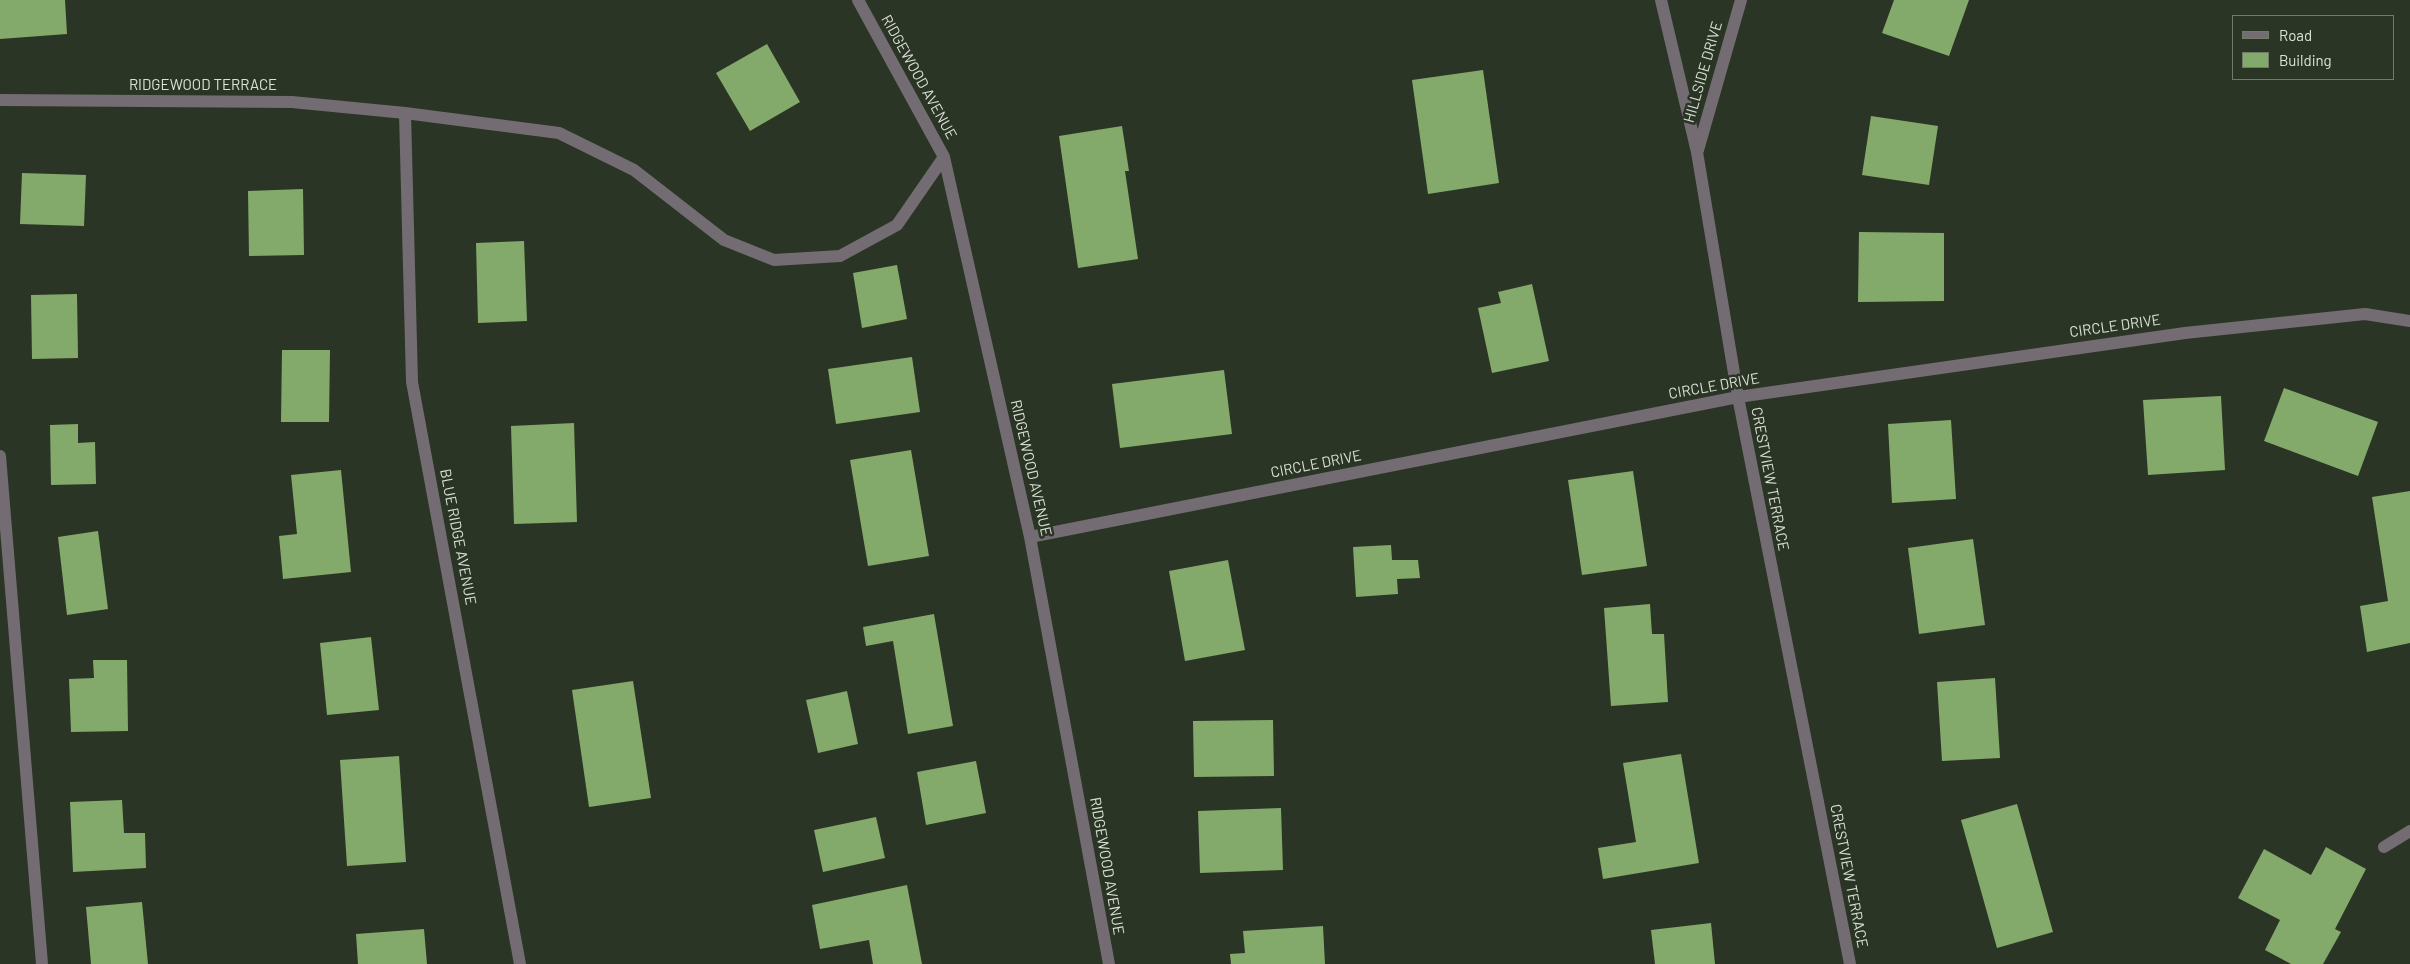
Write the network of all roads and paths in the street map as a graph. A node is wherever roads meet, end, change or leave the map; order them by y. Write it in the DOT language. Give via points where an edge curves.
graph roads {
  1 [pos="858,0"];
  2 [pos="1661,0"];
  3 [pos="1741,0"];
  4 [pos="0,100"];
  5 [pos="405,112"];
  6 [pos="1697,152"];
  7 [pos="944,157"];
  8 [pos="2410,321"];
  9 [pos="1738,397"];
  10 [pos="0,456"];
  11 [pos="1030,537"];
  12 [pos="2410,831"];
  13 [pos="2384,847"];
  14 [pos="42,964"];
  15 [pos="520,964"];
  16 [pos="1109,964"];
  17 [pos="1850,964"];
  1 -- 7 [label="street, RIDGEWOOD AVENUE"];
  2 -- 6 [label="street, CRESTVIEW TERRACE"];
  3 -- 6 [label="street, HILLSIDE DRIVE"];
  4 -- 5 [label="street, RIDGEWOOD TERRACE" via="292,102"];
  5 -- 7 [label="street, RIDGEWOOD TERRACE" via="559,133 634,170 724,240 774,260 840,256 897,225"];
  5 -- 15 [label="street, BLUE RIDGE AVENUE" via="412,382"];
  6 -- 9 [label="street, CRESTVIEW TERRACE"];
  7 -- 11 [label="street, RIDGEWOOD AVENUE"];
  8 -- 9 [label="street, CIRCLE DRIVE" via="2365,314 2185,333"];
  9 -- 11 [label="street, CIRCLE DRIVE"];
  9 -- 17 [label="street, CRESTVIEW TERRACE"];
  10 -- 14 [label="street"];
  11 -- 16 [label="street, RIDGEWOOD AVENUE"];
  12 -- 13 [label="street"];
}
